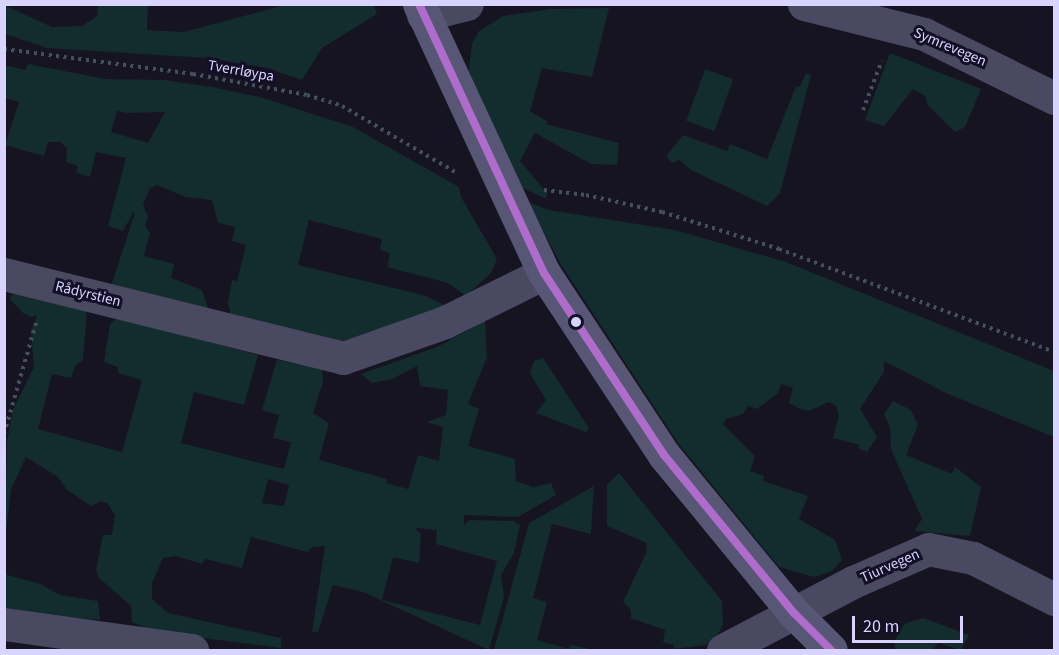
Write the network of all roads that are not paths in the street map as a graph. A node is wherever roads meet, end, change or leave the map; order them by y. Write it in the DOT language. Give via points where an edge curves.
graph roads {
  1 [pos="466,4"];
  2 [pos="804,4"];
  3 [pos="421,10"];
  4 [pos="1054,98"];
  5 [pos="544,273"];
  6 [pos="4,274"];
  7 [pos="1054,599"];
  8 [pos="794,613"];
  9 [pos="4,624"];
  10 [pos="192,651"];
  11 [pos="723,651"];
  12 [pos="831,651"];
  1 -- 3 [label="street"];
  2 -- 4 [label="street, Symrevegen" via="924,34"];
  3 -- 5 [label="street"];
  5 -- 6 [label="street, Rådyrstien" via="445,322 343,358"];
  5 -- 8 [label="street" via="664,455"];
  7 -- 8 [label="street, Tiurvegen" via="974,558 927,549"];
  8 -- 11 [label="street"];
  8 -- 12 [label="street"];
  9 -- 10 [label="street"];
}
